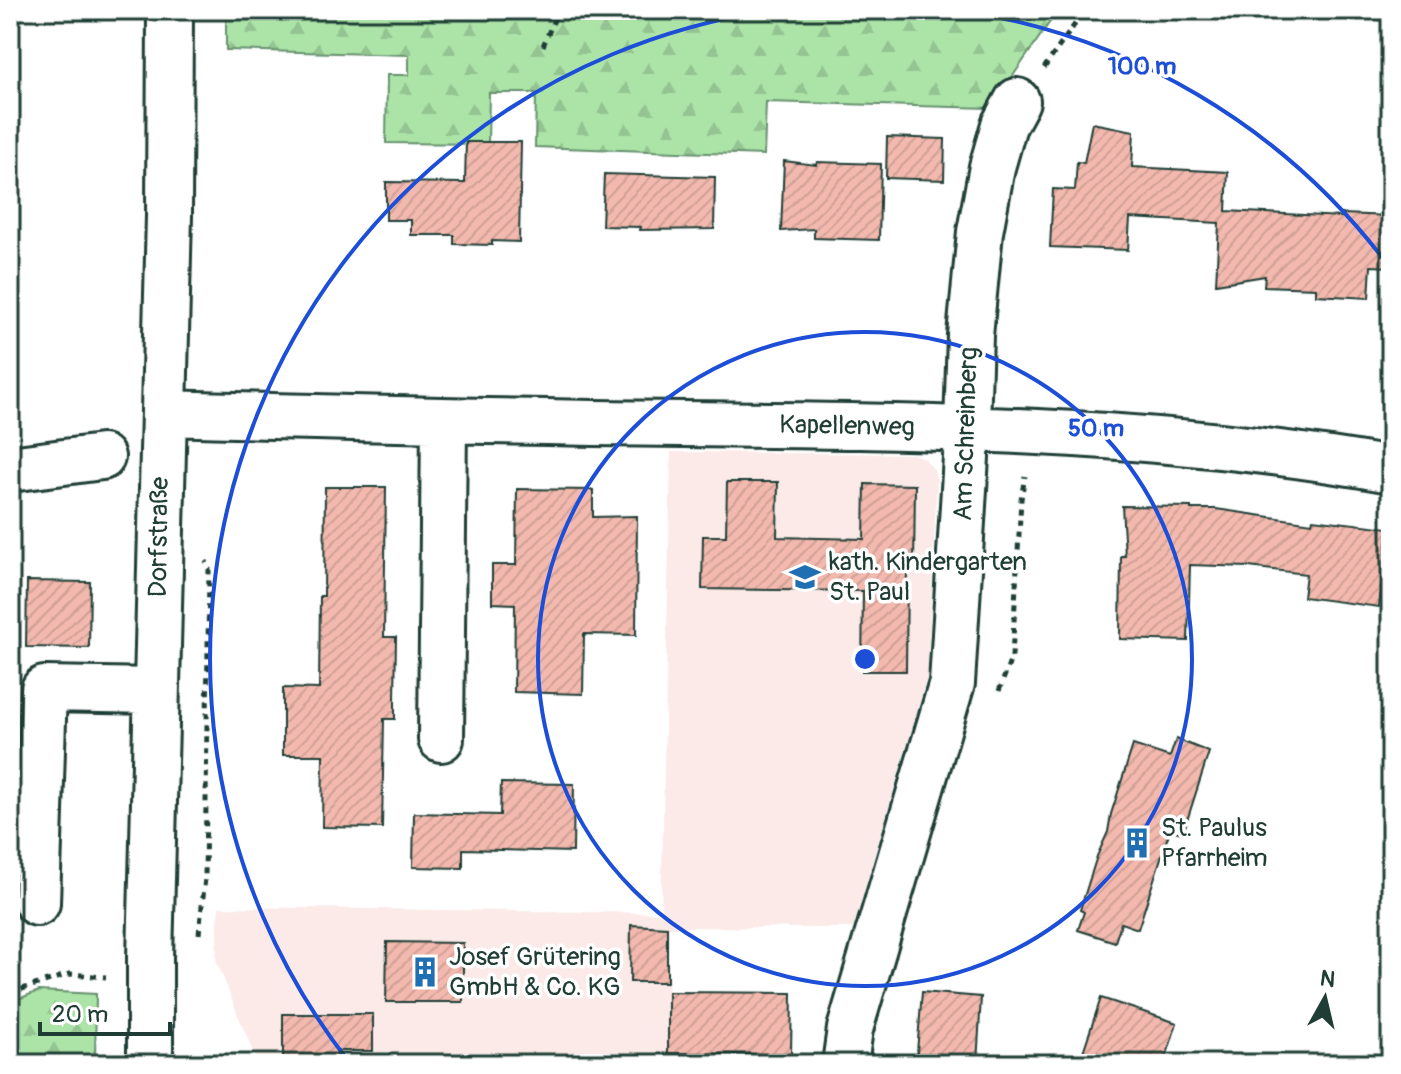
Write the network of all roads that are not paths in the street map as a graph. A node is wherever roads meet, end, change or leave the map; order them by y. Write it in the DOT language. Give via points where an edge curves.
graph roads {
  1 [pos="170,10"];
  2 [pos="1017,101"];
  3 [pos="164,413"];
  4 [pos="444,421"];
  5 [pos="966,427"];
  6 [pos="102,457"];
  7 [pos="10,469"];
  8 [pos="1391,470"];
  9 [pos="156,691"];
  10 [pos="441,739"];
  11 [pos="37,903"];
  12 [pos="150,1064"];
  13 [pos="845,1064"];
  1 -- 3 [label="street, Dorfstraße"];
  2 -- 5 [label="street, Am Schreinberg" via="1000,139 980,232"];
  3 -- 4 [label="street, Kapellenweg"];
  3 -- 9 [label="street, Dorfstraße"];
  4 -- 5 [label="street, Kapellenweg"];
  4 -- 10 [label="street"];
  5 -- 8 [label="street, Kapellenweg" via="1178,440"];
  5 -- 13 [label="street, Am Schreinberg" via="952,683 850,1029"];
  6 -- 7 [label="street"];
  9 -- 11 [label="street" via="44,689"];
  9 -- 12 [label="street, Dorfstraße"];
}
